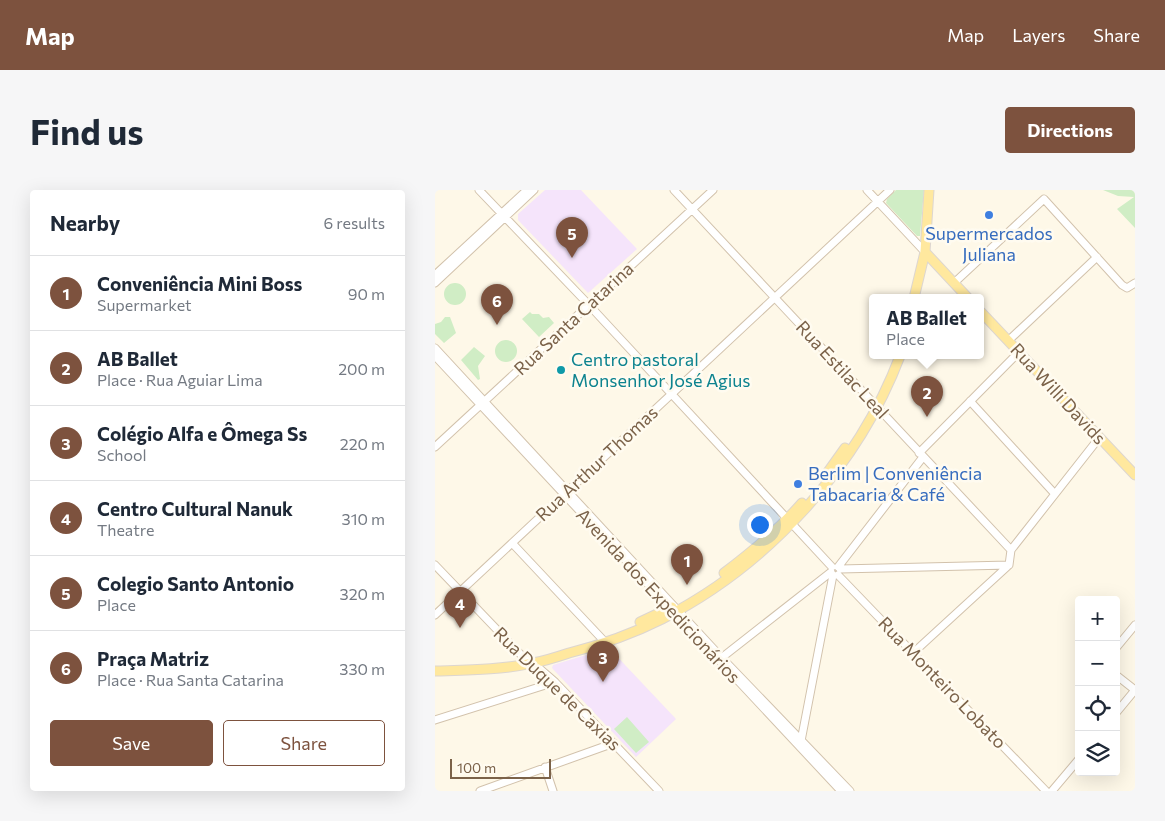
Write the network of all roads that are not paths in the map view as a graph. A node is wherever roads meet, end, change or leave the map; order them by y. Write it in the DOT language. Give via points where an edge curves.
graph roads {
  1 [pos="479,190"];
  2 [pos="527,190"];
  3 [pos="534,190"];
  4 [pos="674,190"];
  5 [pos="713,190"];
  6 [pos="867,190"];
  7 [pos="890,190"];
  8 [pos="929,190"];
  9 [pos="935,190"];
  10 [pos="932,201"];
  11 [pos="877,202"];
  12 [pos="692,210"];
  13 [pos="503,216"];
  14 [pos="927,255"];
  15 [pos="1097,256"];
  16 [pos="446,269"];
  17 [pos="435,275"];
  18 [pos="435,283"];
  19 [pos="953,283"];
  20 [pos="1133,285"];
  21 [pos="915,294"];
  22 [pos="920,294"];
  23 [pos="964,294"];
  24 [pos="775,298"];
  25 [pos="589,305"];
  26 [pos="984,315"];
  27 [pos="1008,341"];
  28 [pos="435,348"];
  29 [pos="1019,352"];
  30 [pos="438,357"];
  31 [pos="897,359"];
  32 [pos="671,394"];
  33 [pos="970,401"];
  34 [pos="482,404"];
  35 [pos="875,405"];
  36 [pos="1099,438"];
  37 [pos="435,447"];
  38 [pos="921,455"];
  39 [pos="1135,475"];
  40 [pos="565,492"];
  41 [pos="1054,493"];
  42 [pos="789,521"];
  43 [pos="512,543"];
  44 [pos="1011,550"];
  45 [pos="435,565"];
  46 [pos="1009,565"];
  47 [pos="835,571"];
  48 [pos="460,592"];
  49 [pos="674,609"];
  50 [pos="435,615"];
  51 [pos="1135,625"];
  52 [pos="603,640"];
  53 [pos="1120,643"];
  54 [pos="913,652"];
  55 [pos="719,659"];
  56 [pos="529,661"];
  57 [pos="435,665"];
  58 [pos="472,667"];
  59 [pos="435,671"];
  60 [pos="1120,678"];
  61 [pos="555,682"];
  62 [pos="1135,690"];
  63 [pos="1120,708"];
  64 [pos="435,720"];
  65 [pos="614,742"];
  66 [pos="800,743"];
  67 [pos="1075,764"];
  68 [pos="545,767"];
  69 [pos="844,789"];
  70 [pos="480,791"];
  71 [pos="553,791"];
  72 [pos="659,791"];
  73 [pos="1046,791"];
  74 [pos="1052,791"];
  1 -- 13 [label="street, Rua Monteiro Lobato"];
  2 -- 13 [label="street"];
  3 -- 13 [label="street"];
  4 -- 12 [label="street, Rua Estilac Leal"];
  5 -- 12 [label="street, Rua Santa Catarina"];
  6 -- 11 [label="street"];
  7 -- 11 [label="street, Rua Arthur Thomas"];
  8 -- 10 [label="main road"];
  9 -- 10 [label="main road"];
  10 -- 14 [label="main road"];
  11 -- 14 [label="street"];
  11 -- 24 [label="street, Rua Arthur Thomas"];
  12 -- 24 [label="street, Rua Estilac Leal"];
  12 -- 25 [label="street, Rua Santa Catarina"];
  13 -- 16 [label="street"];
  13 -- 25 [label="street, Rua Monteiro Lobato"];
  14 -- 19 [label="main road"];
  14 -- 21 [label="main road"];
  14 -- 22 [label="main road"];
  15 -- 19 [label="street" via="1044,199"];
  15 -- 20 [label="street" via="1122,285 1127,288"];
  15 -- 27 [label="street"];
  16 -- 17 [label="street"];
  16 -- 18 [label="street"];
  19 -- 23 [label="main road"];
  24 -- 32 [label="street, Rua Arthur Thomas"];
  24 -- 35 [label="street, Rua Estilac Leal"];
  25 -- 32 [label="street, Rua Monteiro Lobato"];
  25 -- 34 [label="street, Rua Santa Catarina"];
  26 -- 27 [label="main road, Rua Willi Davids"];
  27 -- 29 [label="main road, Rua Willi Davids"];
  28 -- 30 [label="street, Avenida dos Expedicionários"];
  29 -- 33 [label="street"];
  29 -- 36 [label="main road, Rua Willi Davids"];
  30 -- 34 [label="street, Avenida dos Expedicionários"];
  31 -- 35 [label="main road"];
  32 -- 40 [label="street, Rua Arthur Thomas"];
  32 -- 42 [label="street, Rua Monteiro Lobato"];
  33 -- 38 [label="street"];
  33 -- 41 [label="street"];
  34 -- 37 [label="street, Rua Santa Catarina"];
  34 -- 40 [label="street, Avenida dos Expedicionários"];
  35 -- 38 [label="street, Rua Estilac Leal"];
  35 -- 42 [label="main road" via="825,482"];
  36 -- 39 [label="main road, Rua Willi Davids"];
  36 -- 41 [label="street"];
  38 -- 44 [label="street, Rua Estilac Leal"];
  38 -- 47 [label="street"];
  40 -- 43 [label="street, Rua Arthur Thomas"];
  40 -- 49 [label="street, Avenida dos Expedicionários"];
  41 -- 44 [label="street"];
  42 -- 47 [label="street, Rua Monteiro Lobato"];
  42 -- 49 [label="main road" via="746,560"];
  43 -- 48 [label="street, Rua Arthur Thomas"];
  43 -- 52 [label="street"];
  44 -- 46 [label="street"];
  45 -- 48 [label="street, Rua Duque de Caxias"];
  46 -- 47 [label="street"];
  46 -- 54 [label="street"];
  47 -- 54 [label="street, Rua Monteiro Lobato"];
  47 -- 55 [label="street"];
  47 -- 66 [label="street"];
  48 -- 50 [label="street, Rua Arthur Thomas"];
  48 -- 56 [label="street, Rua Duque de Caxias"];
  49 -- 52 [label="main road"];
  49 -- 55 [label="street, Avenida dos Expedicionários"];
  51 -- 53 [label="street"];
  52 -- 56 [label="main road"];
  54 -- 73 [label="street, Rua Monteiro Lobato"];
  55 -- 66 [label="street, Avenida dos Expedicionários"];
  56 -- 58 [label="main road"];
  56 -- 61 [label="street, Rua Duque de Caxias"];
  57 -- 58 [label="main road"];
  58 -- 59 [label="main road"];
  60 -- 62 [label="street"];
  61 -- 64 [label="street"];
  61 -- 65 [label="street, Rua Duque de Caxias"];
  62 -- 63 [label="street"];
  65 -- 68 [label="street"];
  65 -- 72 [label="street, Rua Duque de Caxias"];
  66 -- 69 [label="street, Avenida dos Expedicionários"];
  67 -- 74 [label="street"];
  68 -- 70 [label="street"];
  68 -- 71 [label="street"];
}
